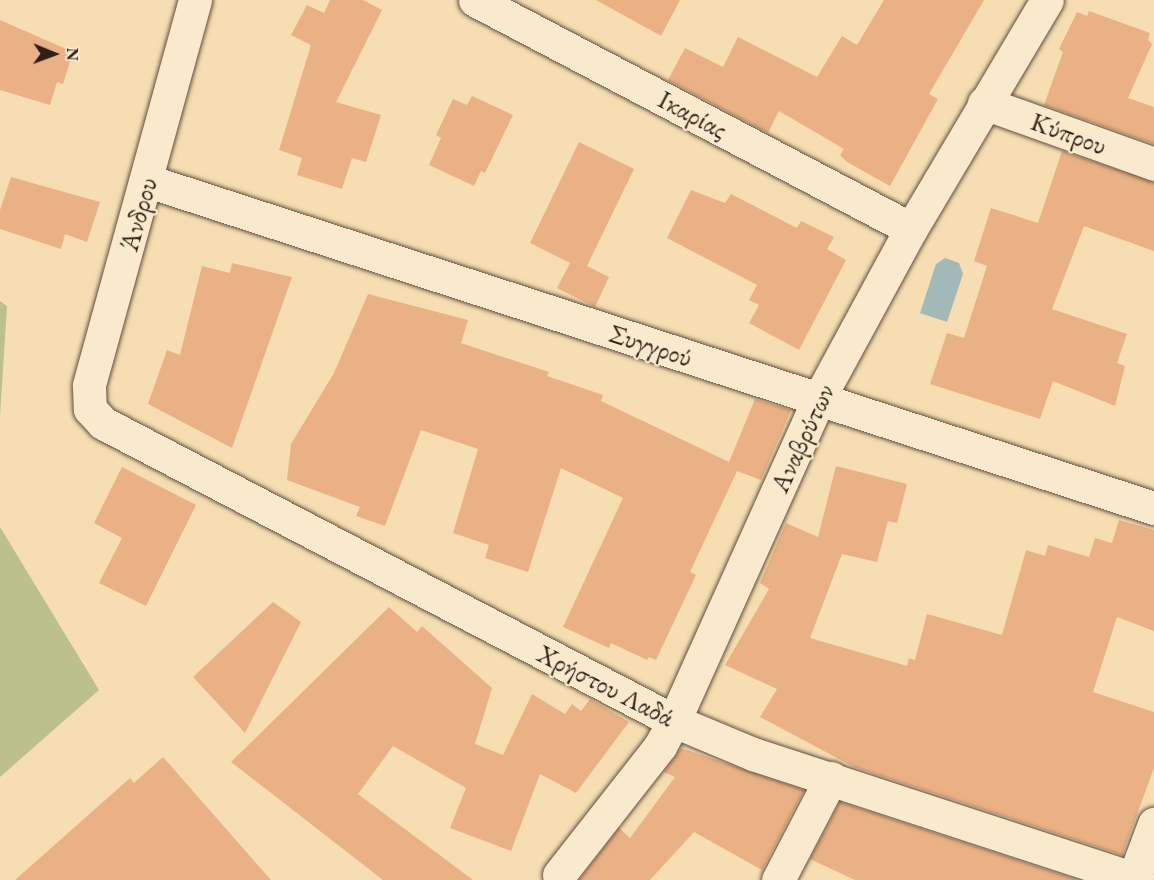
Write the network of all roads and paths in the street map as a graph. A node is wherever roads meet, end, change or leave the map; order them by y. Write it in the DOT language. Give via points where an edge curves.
graph roads {
  1 [pos="195,0"];
  2 [pos="475,0"];
  3 [pos="1047,0"];
  4 [pos="518,10"];
  5 [pos="984,103"];
  6 [pos="1154,164"];
  7 [pos="148,181"];
  8 [pos="910,229"];
  9 [pos="818,400"];
  10 [pos="104,423"];
  11 [pos="1154,508"];
  12 [pos="674,721"];
  13 [pos="831,778"];
  14 [pos="1154,824"];
  15 [pos="559,876"];
  16 [pos="778,880"];
  17 [pos="1135,880"];
  1 -- 7 [label="main road, Άνδρου"];
  2 -- 4 [label="main road, Ικαρίας"];
  3 -- 5 [label="main road, Αναβρύτων"];
  4 -- 8 [label="main road, Ικαρίας"];
  5 -- 6 [label="main road, Κύπρου"];
  5 -- 8 [label="main road, Αναβρύτων"];
  7 -- 9 [label="main road, Συγγρού"];
  7 -- 10 [label="main road, Άνδρου" via="89,386 90,409"];
  8 -- 9 [label="main road, Αναβρύτων"];
  9 -- 11 [label="main road, Συγγρού"];
  9 -- 12 [label="main road, Αναβρύτων"];
  10 -- 12 [label="main road, Χρήστου Λαδά"];
  12 -- 13 [label="main road, Χρήστου Λαδά" via="753,754"];
  12 -- 15 [label="main road, Αναβρύτων" via="660,746"];
  13 -- 16 [label="main road"];
  13 -- 17 [label="main road, Χρήστου Λαδά"];
  14 -- 17 [label="main road"];
}
